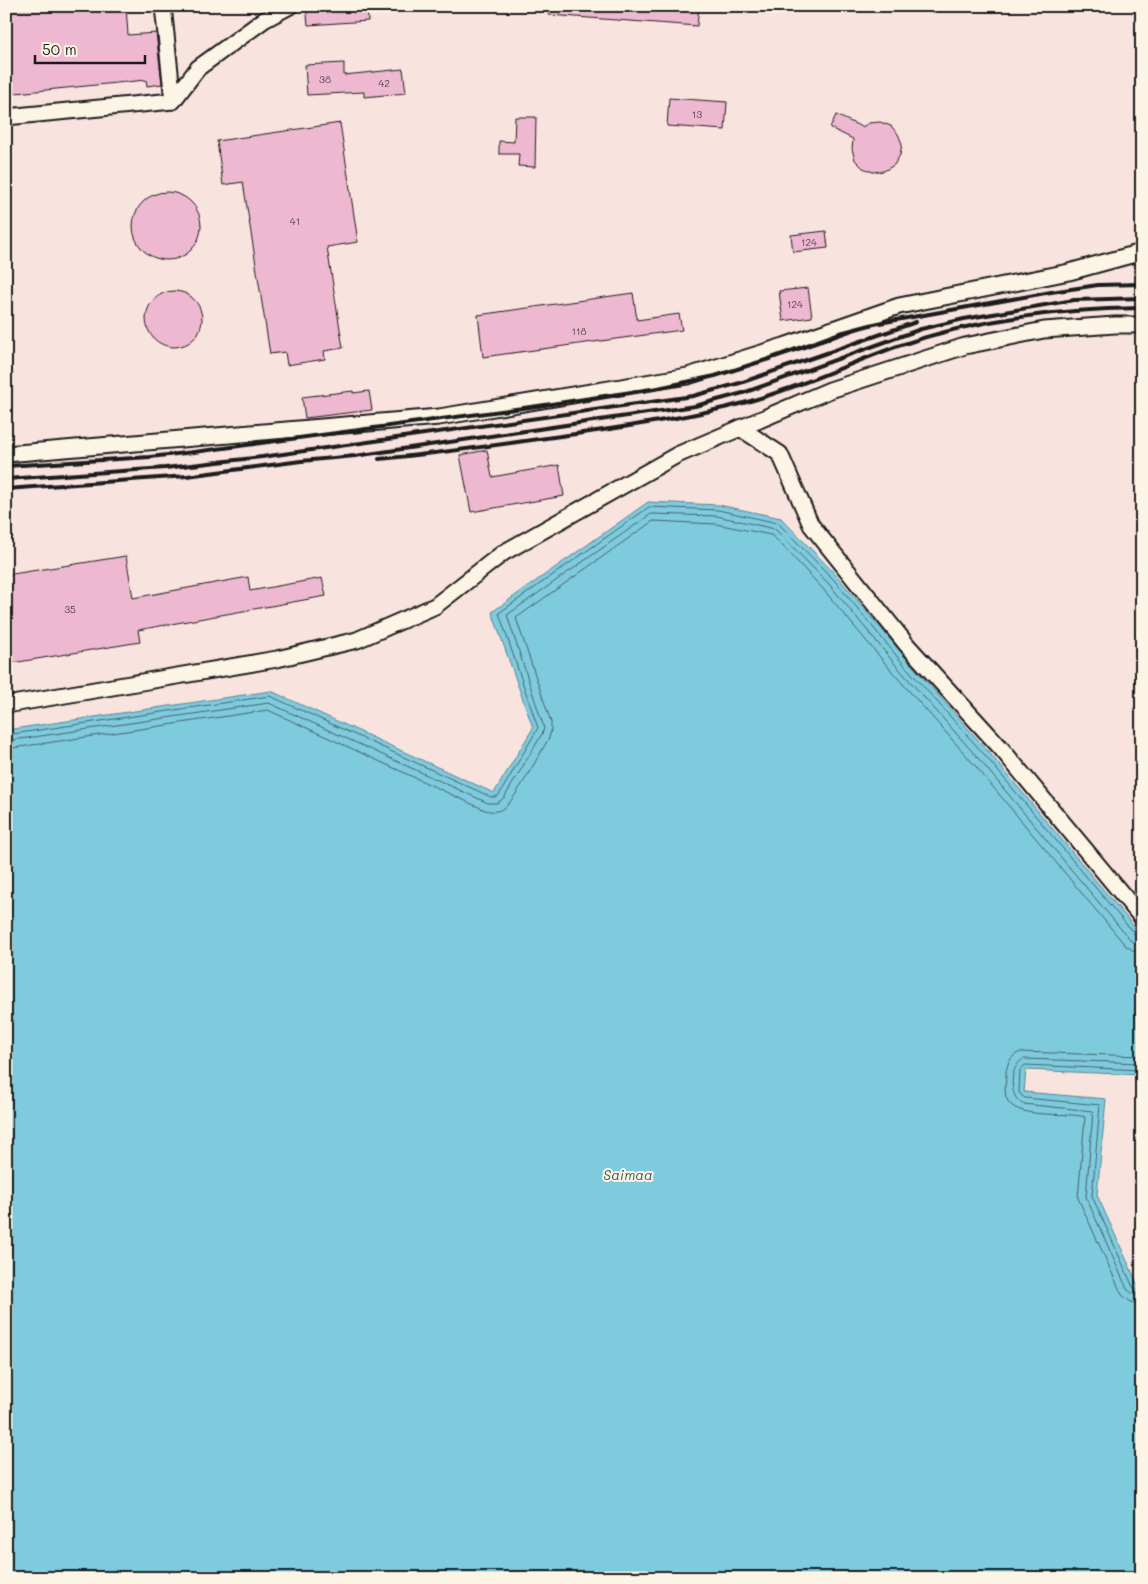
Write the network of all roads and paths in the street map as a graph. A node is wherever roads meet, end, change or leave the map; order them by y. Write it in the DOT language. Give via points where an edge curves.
graph roads {
  1 [pos="164,6"];
  2 [pos="290,6"];
  3 [pos="173,101"];
  4 [pos="6,117"];
  5 [pos="1142,252"];
  6 [pos="1142,325"];
  7 [pos="740,428"];
  8 [pos="6,454"];
  9 [pos="6,695"];
  10 [pos="56,697"];
  11 [pos="6,705"];
  12 [pos="1142,918"];
  1 -- 3 [label="lane"];
  2 -- 3 [label="lane" via="264,20 198,68"];
  3 -- 4 [label="lane"];
  5 -- 8 [label="lane" via="1069,272 899,306 688,376 439,417"];
  6 -- 7 [label="lane" via="1044,330 965,346 830,390"];
  7 -- 10 [label="lane" via="677,455 503,553 435,606 357,640 277,659"];
  7 -- 12 [label="lane" via="780,454 811,525 907,645 1000,747"];
  9 -- 10 [label="lane"];
  10 -- 11 [label="lane"];
}
